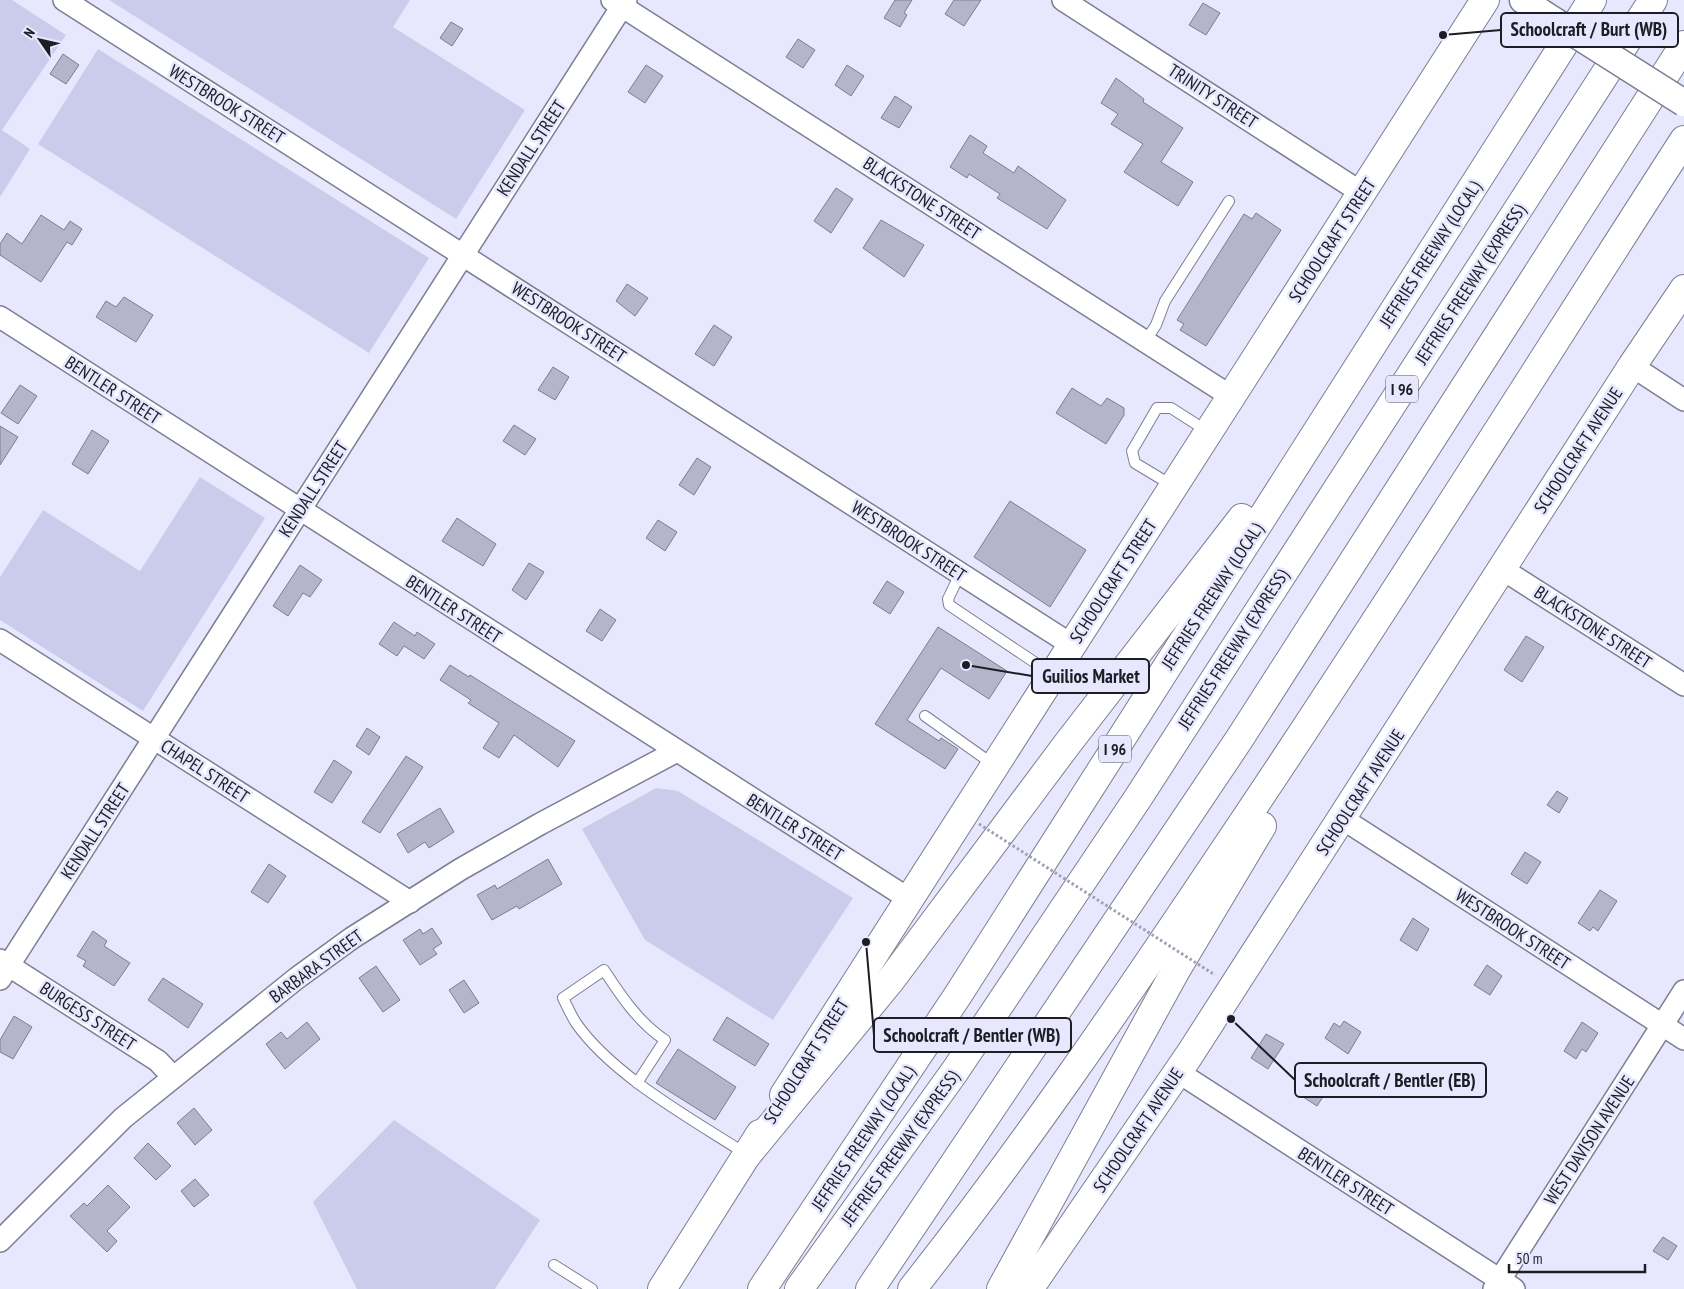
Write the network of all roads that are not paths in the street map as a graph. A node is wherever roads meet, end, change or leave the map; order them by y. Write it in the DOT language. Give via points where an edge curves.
graph roads {
  1 [pos="64,0"];
  2 [pos="1063,0"];
  3 [pos="1485,0"];
  4 [pos="1592,0"];
  5 [pos="1653,0"];
  6 [pos="620,2"];
  7 [pos="1532,7"];
  8 [pos="1684,45"];
  9 [pos="1684,103"];
  10 [pos="1684,140"];
  11 [pos="1362,192"];
  12 [pos="1229,201"];
  13 [pos="1462,204"];
  14 [pos="463,254"];
  15 [pos="1684,290"];
  16 [pos="0,317"];
  17 [pos="1146,342"];
  18 [pos="1632,366"];
  19 [pos="1232,396"];
  20 [pos="1684,400"];
  21 [pos="1209,432"];
  22 [pos="1174,486"];
  23 [pos="300,510"];
  24 [pos="1502,569"];
  25 [pos="960,574"];
  26 [pos="1387,603"];
  27 [pos="0,640"];
  28 [pos="1072,645"];
  29 [pos="1053,674"];
  30 [pos="1684,685"];
  31 [pos="925,716"];
  32 [pos="154,738"];
  33 [pos="677,752"];
  34 [pos="995,766"];
  35 [pos="1343,819"];
  36 [pos="909,899"];
  37 [pos="410,902"];
  38 [pos="3,968"];
  39 [pos="1684,991"];
  40 [pos="1662,1025"];
  41 [pos="1684,1039"];
  42 [pos="1178,1072"];
  43 [pos="173,1077"];
  44 [pos="637,1083"];
  45 [pos="747,1155"];
  46 [pos="0,1241"];
  47 [pos="554,1265"];
  48 [pos="1502,1286"];
  49 [pos="1036,1287"];
  50 [pos="592,1289"];
  51 [pos="662,1289"];
  52 [pos="762,1289"];
  53 [pos="799,1289"];
  54 [pos="870,1289"];
  55 [pos="912,1289"];
  56 [pos="1001,1289"];
  1 -- 14 [label="street, WESTBROOK STREET"];
  2 -- 11 [label="street, TRINITY STREET"];
  3 -- 11 [label="main road, SCHOOLCRAFT STREET"];
  4 -- 13 [label="main road, JEFFRIES FREEWAY (LOCAL) / I 96"];
  5 -- 53 [label="main road, JEFFRIES FREEWAY (EXPRESS) / I 96" via="1138,798 955,1072"];
  6 -- 14 [label="street, KENDALL STREET"];
  6 -- 17 [label="street, BLACKSTONE STREET"];
  7 -- 9 [label="street, bridge"];
  8 -- 54 [label="main road" via="1240,738"];
  10 -- 26 [label="main road"];
  11 -- 19 [label="main road, SCHOOLCRAFT STREET"];
  12 -- 17 [label="lane" via="1165,301"];
  13 -- 45 [label="main road" via="1408,265 1229,536 1068,743 890,981"];
  13 -- 52 [label="main road, JEFFRIES FREEWAY (LOCAL) / I 96" via="958,995"];
  14 -- 23 [label="street, KENDALL STREET"];
  14 -- 25 [label="street, WESTBROOK STREET"];
  15 -- 18 [label="main road, SCHOOLCRAFT AVENUE"];
  16 -- 23 [label="street, BENTLER STREET"];
  17 -- 19 [label="street, BLACKSTONE STREET"];
  18 -- 20 [label="street"];
  18 -- 24 [label="main road, SCHOOLCRAFT AVENUE"];
  19 -- 21 [label="main road, SCHOOLCRAFT STREET"];
  21 -- 22 [label="main road, SCHOOLCRAFT STREET"];
  21 -- 22 [label="lane" via="1171,408 1157,408 1132,451 1135,462"];
  22 -- 28 [label="main road, SCHOOLCRAFT STREET"];
  23 -- 32 [label="street, KENDALL STREET"];
  23 -- 33 [label="street, BENTLER STREET"];
  24 -- 30 [label="street, BLACKSTONE STREET"];
  24 -- 35 [label="main road, SCHOOLCRAFT AVENUE"];
  25 -- 28 [label="street, WESTBROOK STREET"];
  25 -- 29 [label="lane" via="948,599 950,605"];
  26 -- 55 [label="main road" via="1307,729 1116,1012 993,1184"];
  26 -- 56 [label="main road" via="1328,716 1176,970"];
  27 -- 32 [label="street, CHAPEL STREET"];
  28 -- 29 [label="main road, SCHOOLCRAFT STREET"];
  29 -- 34 [label="main road, SCHOOLCRAFT STREET"];
  31 -- 34 [label="lane"];
  32 -- 37 [label="street, CHAPEL STREET"];
  32 -- 38 [label="street, KENDALL STREET"];
  33 -- 36 [label="street, BENTLER STREET"];
  33 -- 37 [label="street, BARBARA STREET" via="540,824"];
  34 -- 36 [label="main road, SCHOOLCRAFT STREET"];
  35 -- 40 [label="street, WESTBROOK STREET"];
  35 -- 42 [label="main road, SCHOOLCRAFT AVENUE"];
  36 -- 45 [label="main road, SCHOOLCRAFT STREET"];
  37 -- 43 [label="street, BARBARA STREET" via="297,978"];
  38 -- 43 [label="street, BURGESS STREET" via="158,1061"];
  39 -- 40 [label="street, WEST DAVISON AVENUE"];
  40 -- 41 [label="street, WESTBROOK STREET"];
  40 -- 48 [label="street, WEST DAVISON AVENUE"];
  42 -- 48 [label="street, BENTLER STREET"];
  42 -- 49 [label="main road, SCHOOLCRAFT AVENUE"];
  43 -- 46 [label="street, BARBARA STREET" via="116,1124"];
  44 -- 44 [label="lane" via="575,1022 564,998 604,970 626,1002 653,1032 665,1040"];
  44 -- 45 [label="lane"];
  45 -- 51 [label="main road, SCHOOLCRAFT STREET"];
  47 -- 50 [label="lane"];
}
